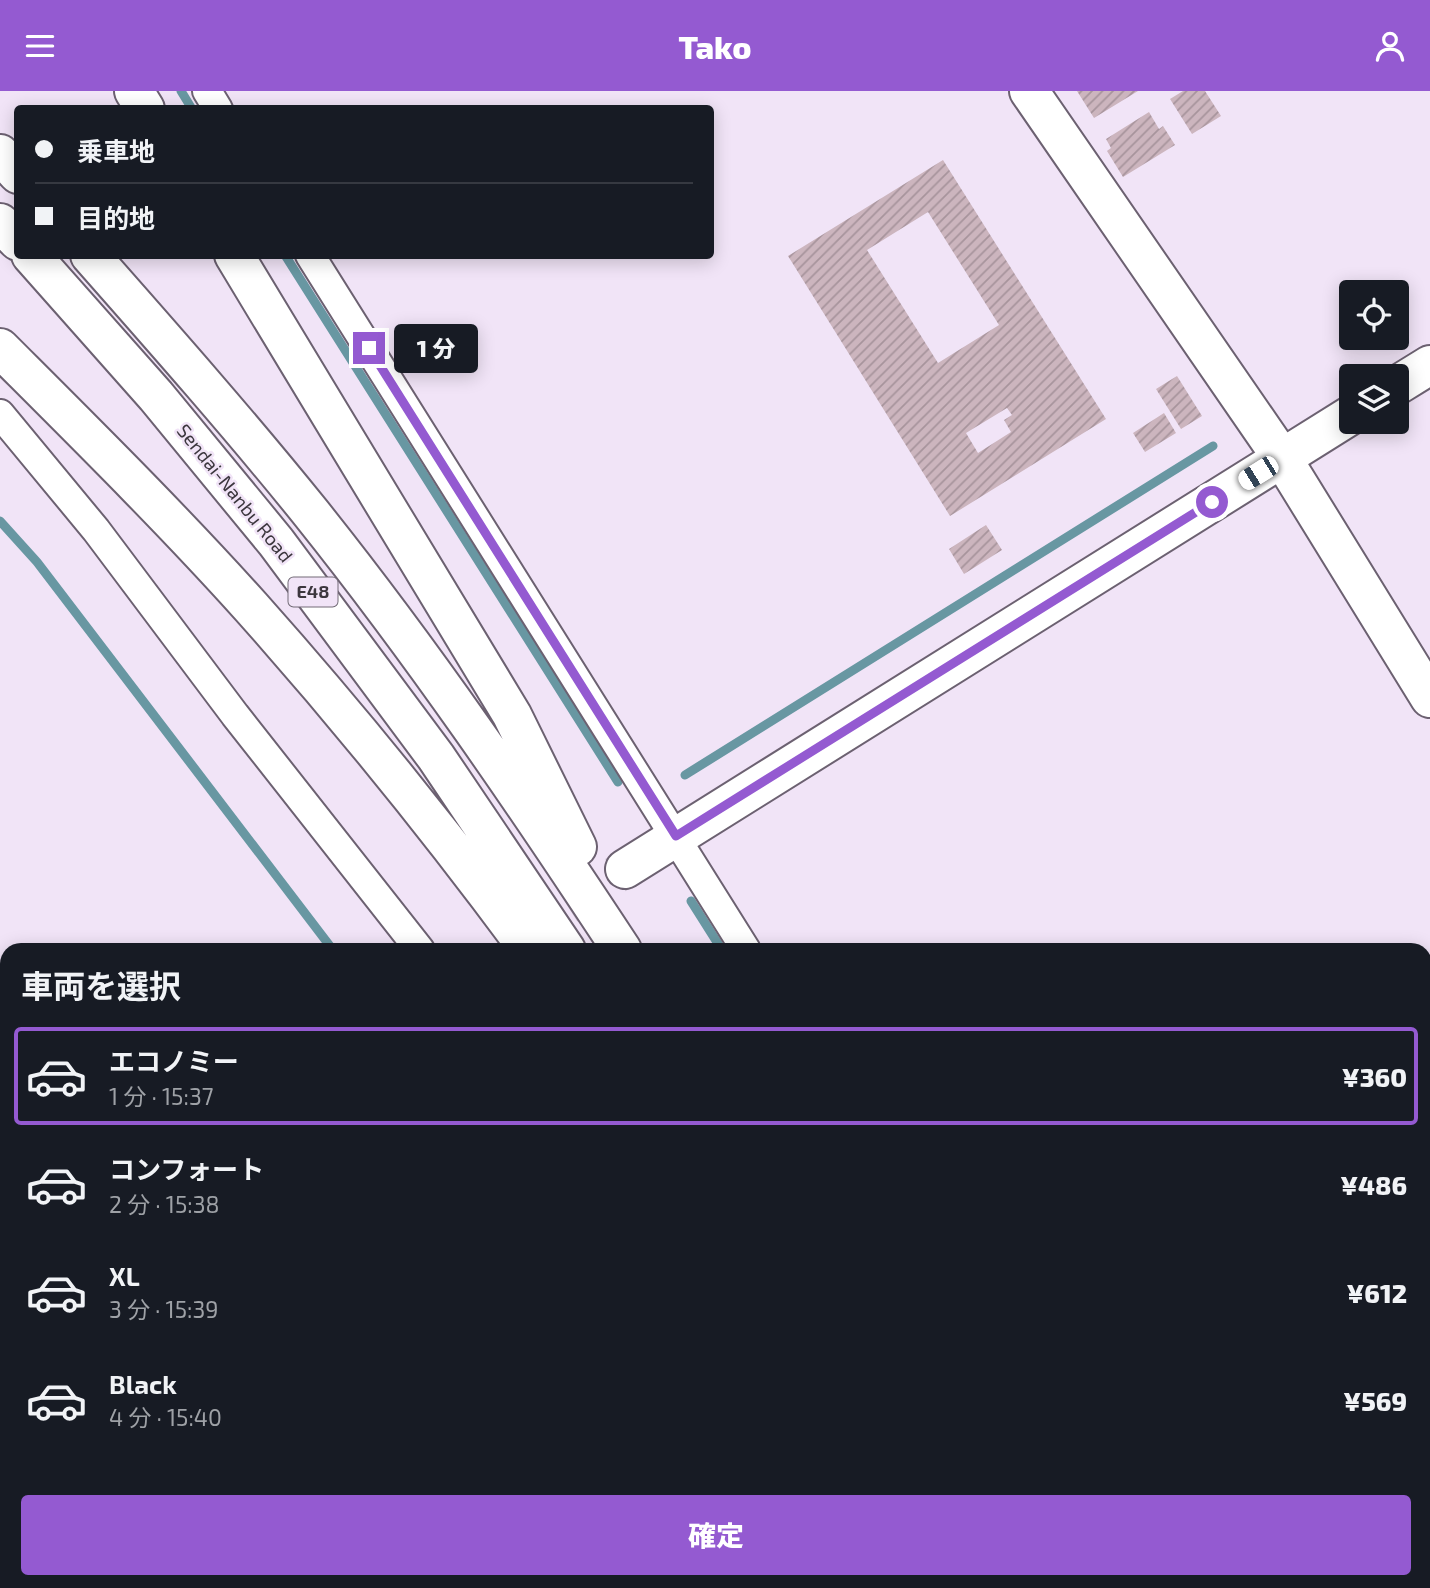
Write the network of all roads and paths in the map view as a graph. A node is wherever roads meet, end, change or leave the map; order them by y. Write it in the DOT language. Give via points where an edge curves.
graph roads {
  1 [pos="1029,91"];
  2 [pos="0,154"];
  3 [pos="14,170"];
  4 [pos="0,223"];
  5 [pos="14,237"];
  6 [pos="35,259"];
  7 [pos="94,259"];
  8 [pos="236,259"];
  9 [pos="313,259"];
  10 [pos="0,348"];
  11 [pos="1430,365"];
  12 [pos="1409,378"];
  13 [pos="0,414"];
  14 [pos="1339,422"];
  15 [pos="1282,458"];
  16 [pos="1430,698"];
  17 [pos="676,836"];
  18 [pos="625,869"];
  19 [pos="414,943"];
  20 [pos="506,943"];
  21 [pos="561,943"];
  22 [pos="619,943"];
  23 [pos="621,943"];
  24 [pos="742,943"];
  1 -- 15 [label="main road"];
  2 -- 3 [label="main road"];
  4 -- 5 [label="main road"];
  6 -- 21 [label="main road, Sendai-Nanbu Road / E48" via="276,542 436,757"];
  7 -- 22 [label="main road, E48" via="303,503 402,633"];
  8 -- 23 [label="main road" via="512,715"];
  9 -- 17 [label="street"];
  10 -- 20 [label="main road" via="260,617 381,759 479,883"];
  11 -- 12 [label="main road"];
  13 -- 19 [label="street" via="96,530"];
  14 -- 15 [label="main road"];
  15 -- 16 [label="main road"];
  15 -- 17 [label="main road"];
  17 -- 18 [label="main road"];
  17 -- 24 [label="street"];
}
